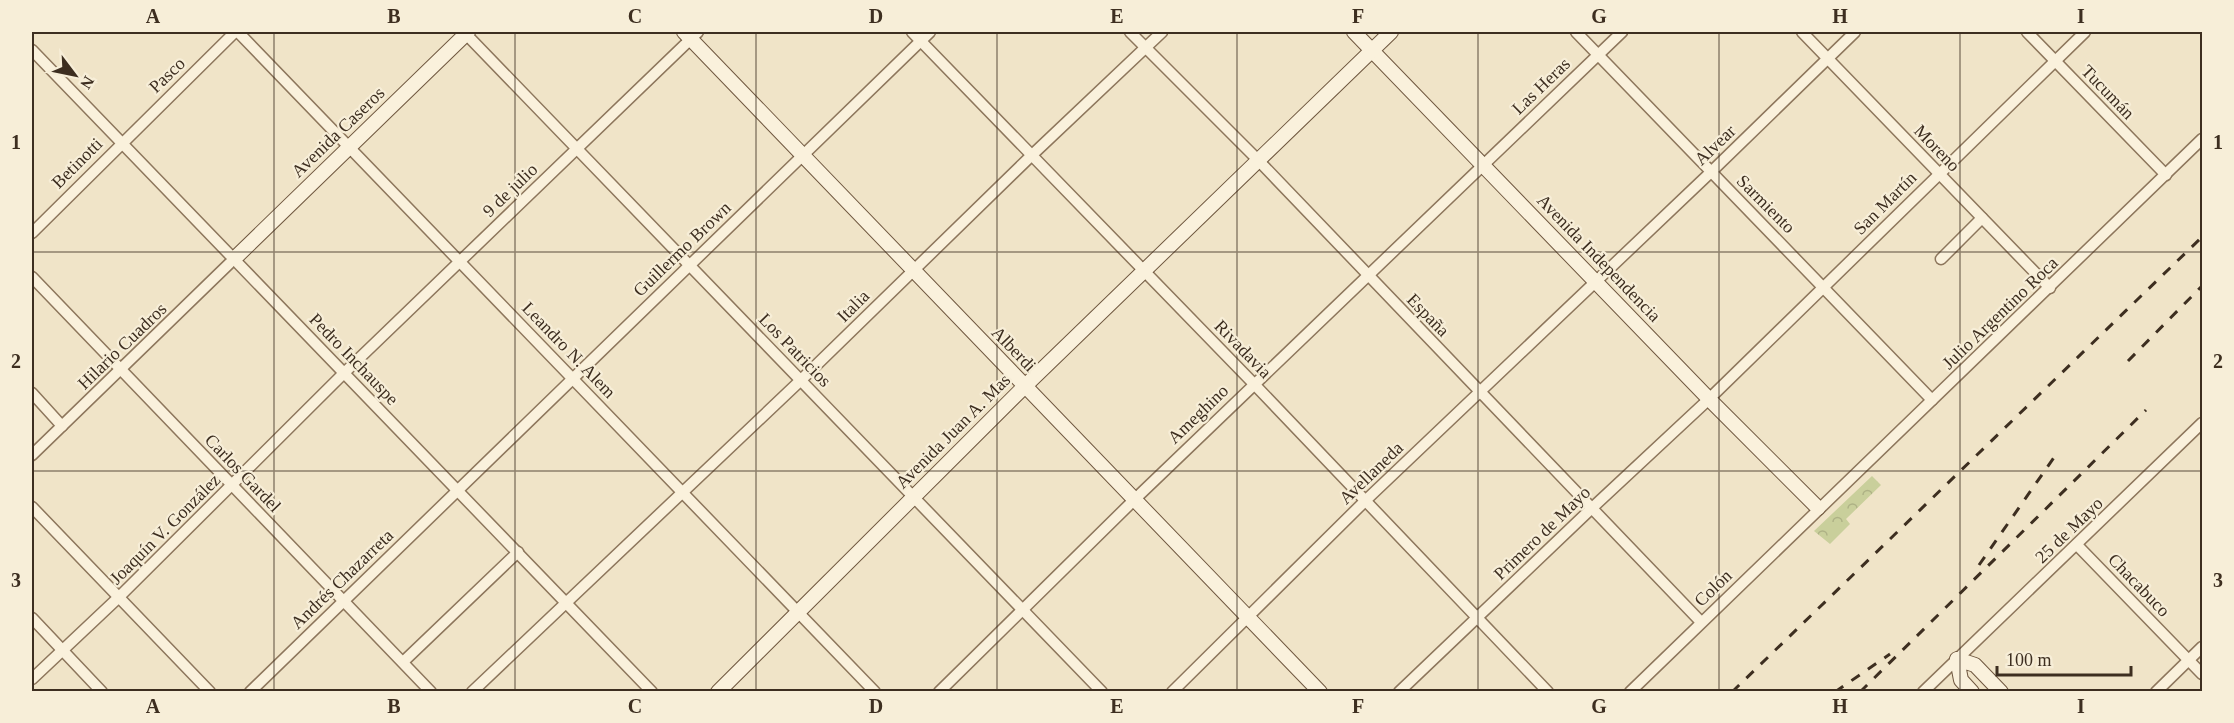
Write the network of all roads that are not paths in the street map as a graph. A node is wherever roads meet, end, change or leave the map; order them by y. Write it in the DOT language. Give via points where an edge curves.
graph roads {
  1 [pos="237,32"];
  2 [pos="466,32"];
  3 [pos="912,32"];
  4 [pos="930,32"];
  5 [pos="1130,32"];
  6 [pos="1162,32"];
  7 [pos="1354,32"];
  8 [pos="1391,32"];
  9 [pos="1576,32"];
  10 [pos="1622,32"];
  11 [pos="1802,32"];
  12 [pos="1855,32"];
  13 [pos="2026,32"];
  14 [pos="2085,32"];
  15 [pos="691,34"];
  16 [pos="921,40"];
  17 [pos="1145,48"];
  18 [pos="32,50"];
  19 [pos="1372,50"];
  20 [pos="1598,54"];
  21 [pos="1828,58"];
  22 [pos="2055,60"];
  23 [pos="2202,139"];
  24 [pos="121,143"];
  25 [pos="349,147"];
  26 [pos="577,148"];
  27 [pos="1032,155"];
  28 [pos="803,156"];
  29 [pos="1258,160"];
  30 [pos="1484,164"];
  31 [pos="1712,172"];
  32 [pos="1938,173"];
  33 [pos="2166,175"];
  34 [pos="1982,218"];
  35 [pos="32,233"];
  36 [pos="234,259"];
  37 [pos="1941,259"];
  38 [pos="460,261"];
  39 [pos="690,265"];
  40 [pos="913,270"];
  41 [pos="1145,271"];
  42 [pos="1368,276"];
  43 [pos="32,277"];
  44 [pos="1596,281"];
  45 [pos="1824,286"];
  46 [pos="2050,288"];
  47 [pos="121,370"];
  48 [pos="344,373"];
  49 [pos="572,378"];
  50 [pos="801,380"];
  51 [pos="1254,384"];
  52 [pos="1025,386"];
  53 [pos="1479,391"];
  54 [pos="32,393"];
  55 [pos="1709,399"];
  56 [pos="1932,400"];
  57 [pos="62,426"];
  58 [pos="2200,431"];
  59 [pos="32,455"];
  60 [pos="232,485"];
  61 [pos="457,490"];
  62 [pos="682,491"];
  63 [pos="913,496"];
  64 [pos="1134,500"];
  65 [pos="1366,500"];
  66 [pos="32,507"];
  67 [pos="1592,508"];
  68 [pos="1818,508"];
  69 [pos="2078,545"];
  70 [pos="518,552"];
  71 [pos="119,597"];
  72 [pos="343,600"];
  73 [pos="565,602"];
  74 [pos="1023,609"];
  75 [pos="798,611"];
  76 [pos="32,618"];
  77 [pos="1248,618"];
  78 [pos="1478,618"];
  79 [pos="1701,622"];
  80 [pos="2202,647"];
  81 [pos="63,650"];
  82 [pos="1957,659"];
  83 [pos="2189,660"];
  84 [pos="403,662"];
  85 [pos="2202,674"];
  86 [pos="32,680"];
  87 [pos="102,692"];
  88 [pos="210,692"];
  89 [pos="250,692"];
  90 [pos="431,692"];
  91 [pos="472,692"];
  92 [pos="652,692"];
  93 [pos="718,692"];
  94 [pos="875,692"];
  95 [pos="939,692"];
  96 [pos="1102,692"];
  97 [pos="1172,692"];
  98 [pos="1320,692"];
  99 [pos="1399,692"];
  100 [pos="1548,692"];
  101 [pos="1630,692"];
  102 [pos="1923,692"];
  103 [pos="1972,692"];
  104 [pos="2001,692"];
  105 [pos="2156,692"];
  1 -- 24 [label="street, Pasco"];
  1 -- 25 [label="street, Leandro N. Alem"];
  2 -- 25 [label="main road, Avenida Caseros"];
  2 -- 26 [label="street, Los Patricios"];
  3 -- 16 [label="street, Rivadavia"];
  4 -- 16 [label="street, Guillermo Brown"];
  5 -- 17 [label="street, España"];
  6 -- 17 [label="street, Italia"];
  7 -- 19 [label="main road, Avenida Independencia"];
  8 -- 19 [label="main road, Avenida Juan A. Mas"];
  9 -- 20 [label="street, Sarmiento"];
  10 -- 20 [label="street, Las Heras"];
  11 -- 21 [label="street, Moreno"];
  12 -- 21 [label="street, Alvear"];
  13 -- 22 [label="street, Tucumán"];
  14 -- 22 [label="street, San Martín"];
  15 -- 26 [label="street, 9 de julio"];
  15 -- 28 [label="main road, Alberdi"];
  16 -- 27 [label="street, Rivadavia"];
  16 -- 28 [label="street, Guillermo Brown"];
  17 -- 27 [label="street, Italia"];
  17 -- 29 [label="street, España"];
  18 -- 24 [label="street, Pedro Inchauspe"];
  19 -- 29 [label="main road, Avenida Juan A. Mas"];
  19 -- 30 [label="main road, Avenida Independencia"];
  20 -- 30 [label="street, Las Heras"];
  20 -- 31 [label="street, Sarmiento"];
  21 -- 31 [label="street, Alvear"];
  21 -- 32 [label="street, Moreno"];
  22 -- 32 [label="street, San Martín"];
  22 -- 33 [label="street, Tucumán"];
  23 -- 33 [label="street, Julio Argentino Roca"];
  24 -- 35 [label="street, Betinotti"];
  24 -- 36 [label="street, Pedro Inchauspe"];
  25 -- 36 [label="main road, Avenida Caseros"];
  25 -- 38 [label="street, Leandro N. Alem"];
  26 -- 38 [label="street, 9 de julio"];
  26 -- 39 [label="street, Los Patricios"];
  27 -- 40 [label="street, Italia"];
  27 -- 41 [label="street, Rivadavia"];
  28 -- 39 [label="street, Guillermo Brown"];
  28 -- 40 [label="main road, Alberdi"];
  29 -- 41 [label="main road, Avenida Juan A. Mas"];
  29 -- 42 [label="street, España"];
  30 -- 42 [label="street, Ameghino"];
  30 -- 44 [label="main road, Avenida Independencia"];
  31 -- 44 [label="street, Alvear"];
  31 -- 45 [label="street, Sarmiento"];
  32 -- 34 [label="street, Moreno"];
  32 -- 45 [label="street, San Martín"];
  33 -- 46 [label="street, Julio Argentino Roca"];
  34 -- 37 [label="street"];
  34 -- 46 [label="street, Moreno"];
  36 -- 47 [label="street, Hilario Cuadros"];
  36 -- 48 [label="street, Pedro Inchauspe"];
  38 -- 48 [label="street, 9 de julio"];
  38 -- 49 [label="street, Leandro N. Alem"];
  39 -- 49 [label="street, Guillermo Brown"];
  39 -- 50 [label="street, Los Patricios"];
  40 -- 50 [label="street, Italia"];
  40 -- 52 [label="main road, Alberdi"];
  41 -- 51 [label="street, Rivadavia"];
  41 -- 52 [label="main road, Avenida Juan A. Mas"];
  42 -- 51 [label="street, Ameghino"];
  42 -- 53 [label="street, España"];
  43 -- 47 [label="street, Carlos Gardel"];
  44 -- 53 [label="street, Avellaneda"];
  44 -- 55 [label="main road, Avenida Independencia"];
  45 -- 55 [label="street, San Martín"];
  45 -- 56 [label="street, Sarmiento"];
  46 -- 56 [label="street, Julio Argentino Roca"];
  47 -- 57 [label="street, Hilario Cuadros"];
  47 -- 60 [label="street, Carlos Gardel"];
  48 -- 60 [label="street, Joaquín V. González"];
  48 -- 61 [label="street, Pedro Inchauspe"];
  49 -- 61 [label="street, Guillermo Brown"];
  49 -- 62 [label="street, Leandro N. Alem"];
  50 -- 62 [label="street, Italia"];
  50 -- 63 [label="street, Los Patricios"];
  51 -- 64 [label="street, Ameghino"];
  51 -- 65 [label="street, Rivadavia"];
  52 -- 63 [label="main road, Avenida Juan A. Mas"];
  52 -- 64 [label="main road, Alberdi"];
  53 -- 65 [label="street, Avellaneda"];
  53 -- 67 [label="street, España"];
  54 -- 57 [label="street"];
  55 -- 67 [label="street, Primero de Mayo"];
  55 -- 68 [label="main road, Avenida Independencia"];
  56 -- 68 [label="street, Julio Argentino Roca"];
  57 -- 59 [label="street, Hilario Cuadros"];
  58 -- 69 [label="street, 25 de Mayo"];
  60 -- 71 [label="street, Joaquín V. González"];
  60 -- 72 [label="street, Carlos Gardel"];
  61 -- 70 [label="street, Pedro Inchauspe"];
  61 -- 72 [label="street, Andrés Chazarreta"];
  62 -- 73 [label="street, Italia"];
  62 -- 75 [label="street, Leandro N. Alem"];
  63 -- 74 [label="street, Los Patricios"];
  63 -- 75 [label="main road, Avenida Juan A. Mas"];
  64 -- 74 [label="street, Ameghino"];
  64 -- 77 [label="main road, Alberdi"];
  65 -- 77 [label="street, Avellaneda"];
  65 -- 78 [label="street, Rivadavia"];
  66 -- 71 [label="street"];
  67 -- 78 [label="street, Primero de Mayo"];
  67 -- 79 [label="street, España"];
  68 -- 79 [label="street, Colón"];
  69 -- 82 [label="street, 25 de Mayo"];
  69 -- 83 [label="street, Chacabuco"];
  70 -- 73 [label="street, Pedro Inchauspe"];
  70 -- 84 [label="street"];
  71 -- 81 [label="street, Joaquín V. González"];
  71 -- 88 [label="street"];
  72 -- 84 [label="street, Carlos Gardel"];
  72 -- 89 [label="street, Andrés Chazarreta"];
  73 -- 91 [label="street, Italia"];
  73 -- 92 [label="street, Pedro Inchauspe"];
  74 -- 95 [label="street, Ameghino"];
  74 -- 96 [label="street, Los Patricios"];
  75 -- 93 [label="main road, Avenida Juan A. Mas"];
  75 -- 94 [label="street, Leandro N. Alem"];
  76 -- 81 [label="street"];
  77 -- 97 [label="street, Avellaneda"];
  77 -- 98 [label="main road, Alberdi"];
  78 -- 99 [label="street, Primero de Mayo"];
  78 -- 100 [label="street, Rivadavia"];
  79 -- 101 [label="street, Colón"];
  80 -- 83 [label="street"];
  81 -- 86 [label="street, Joaquín V. González"];
  81 -- 87 [label="street"];
  82 -- 102 [label="street, 25 de Mayo"];
  82 -- 103 [label="main road" via="1960,680"];
  82 -- 104 [label="main road" via="1975,665"];
  83 -- 85 [label="street, Chacabuco"];
  83 -- 105 [label="street"];
  84 -- 90 [label="street, Carlos Gardel"];
}
